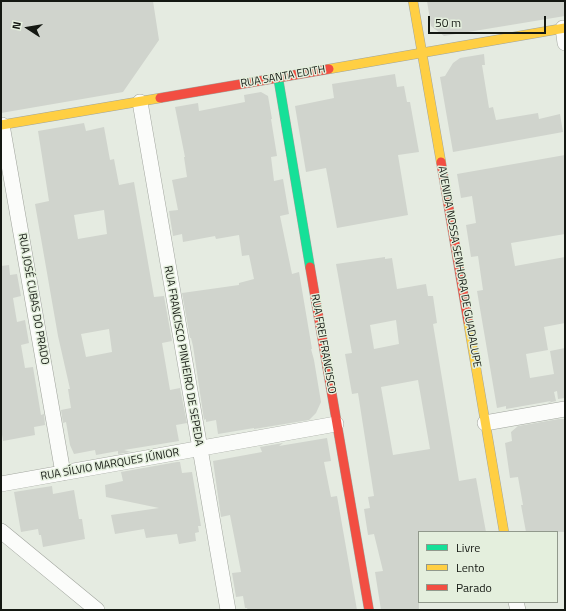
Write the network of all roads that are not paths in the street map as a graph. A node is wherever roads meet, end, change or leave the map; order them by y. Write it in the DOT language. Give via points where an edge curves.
graph roads {
  1 [pos="413,1"];
  2 [pos="564,33"];
  3 [pos="422,52"];
  4 [pos="278,78"];
  5 [pos="140,102"];
  6 [pos="2,125"];
  7 [pos="565,409"];
  8 [pos="485,423"];
  9 [pos="336,424"];
  10 [pos="199,449"];
  11 [pos="63,473"];
  12 [pos="1,484"];
  13 [pos="1,531"];
  14 [pos="504,531"];
  15 [pos="97,610"];
  16 [pos="228,610"];
  17 [pos="369,610"];
  1 -- 3 [label="street, AVENIDA NOSSA SENHORA DE GUADALUPE"];
  2 -- 3 [label="street, RUA SANTA EDITH"];
  3 -- 4 [label="street, RUA SANTA EDITH"];
  3 -- 8 [label="street, AVENIDA NOSSA SENHORA DE GUADALUPE"];
  4 -- 5 [label="street, RUA SANTA EDITH"];
  4 -- 9 [label="street, RUA FREI FRANCISCO"];
  5 -- 6 [label="street, RUA SANTA EDITH"];
  5 -- 10 [label="street, RUA FRANCISCO PINHEIRO DE SEPEDA"];
  6 -- 11 [label="street, RUA JOSÉ CUBAS DO PRADO"];
  7 -- 8 [label="street"];
  8 -- 14 [label="street, AVENIDA NOSSA SENHORA DE GUADALUPE"];
  9 -- 10 [label="street, RUA SÍLVIO MARQUES JÚNIOR"];
  9 -- 17 [label="street, RUA FREI FRANCISCO"];
  10 -- 11 [label="street, RUA SÍLVIO MARQUES JÚNIOR"];
  10 -- 16 [label="street, RUA FRANCISCO PINHEIRO DE SEPEDA"];
  11 -- 12 [label="street, RUA SÍLVIO MARQUES JÚNIOR"];
  13 -- 15 [label="street"];
}
